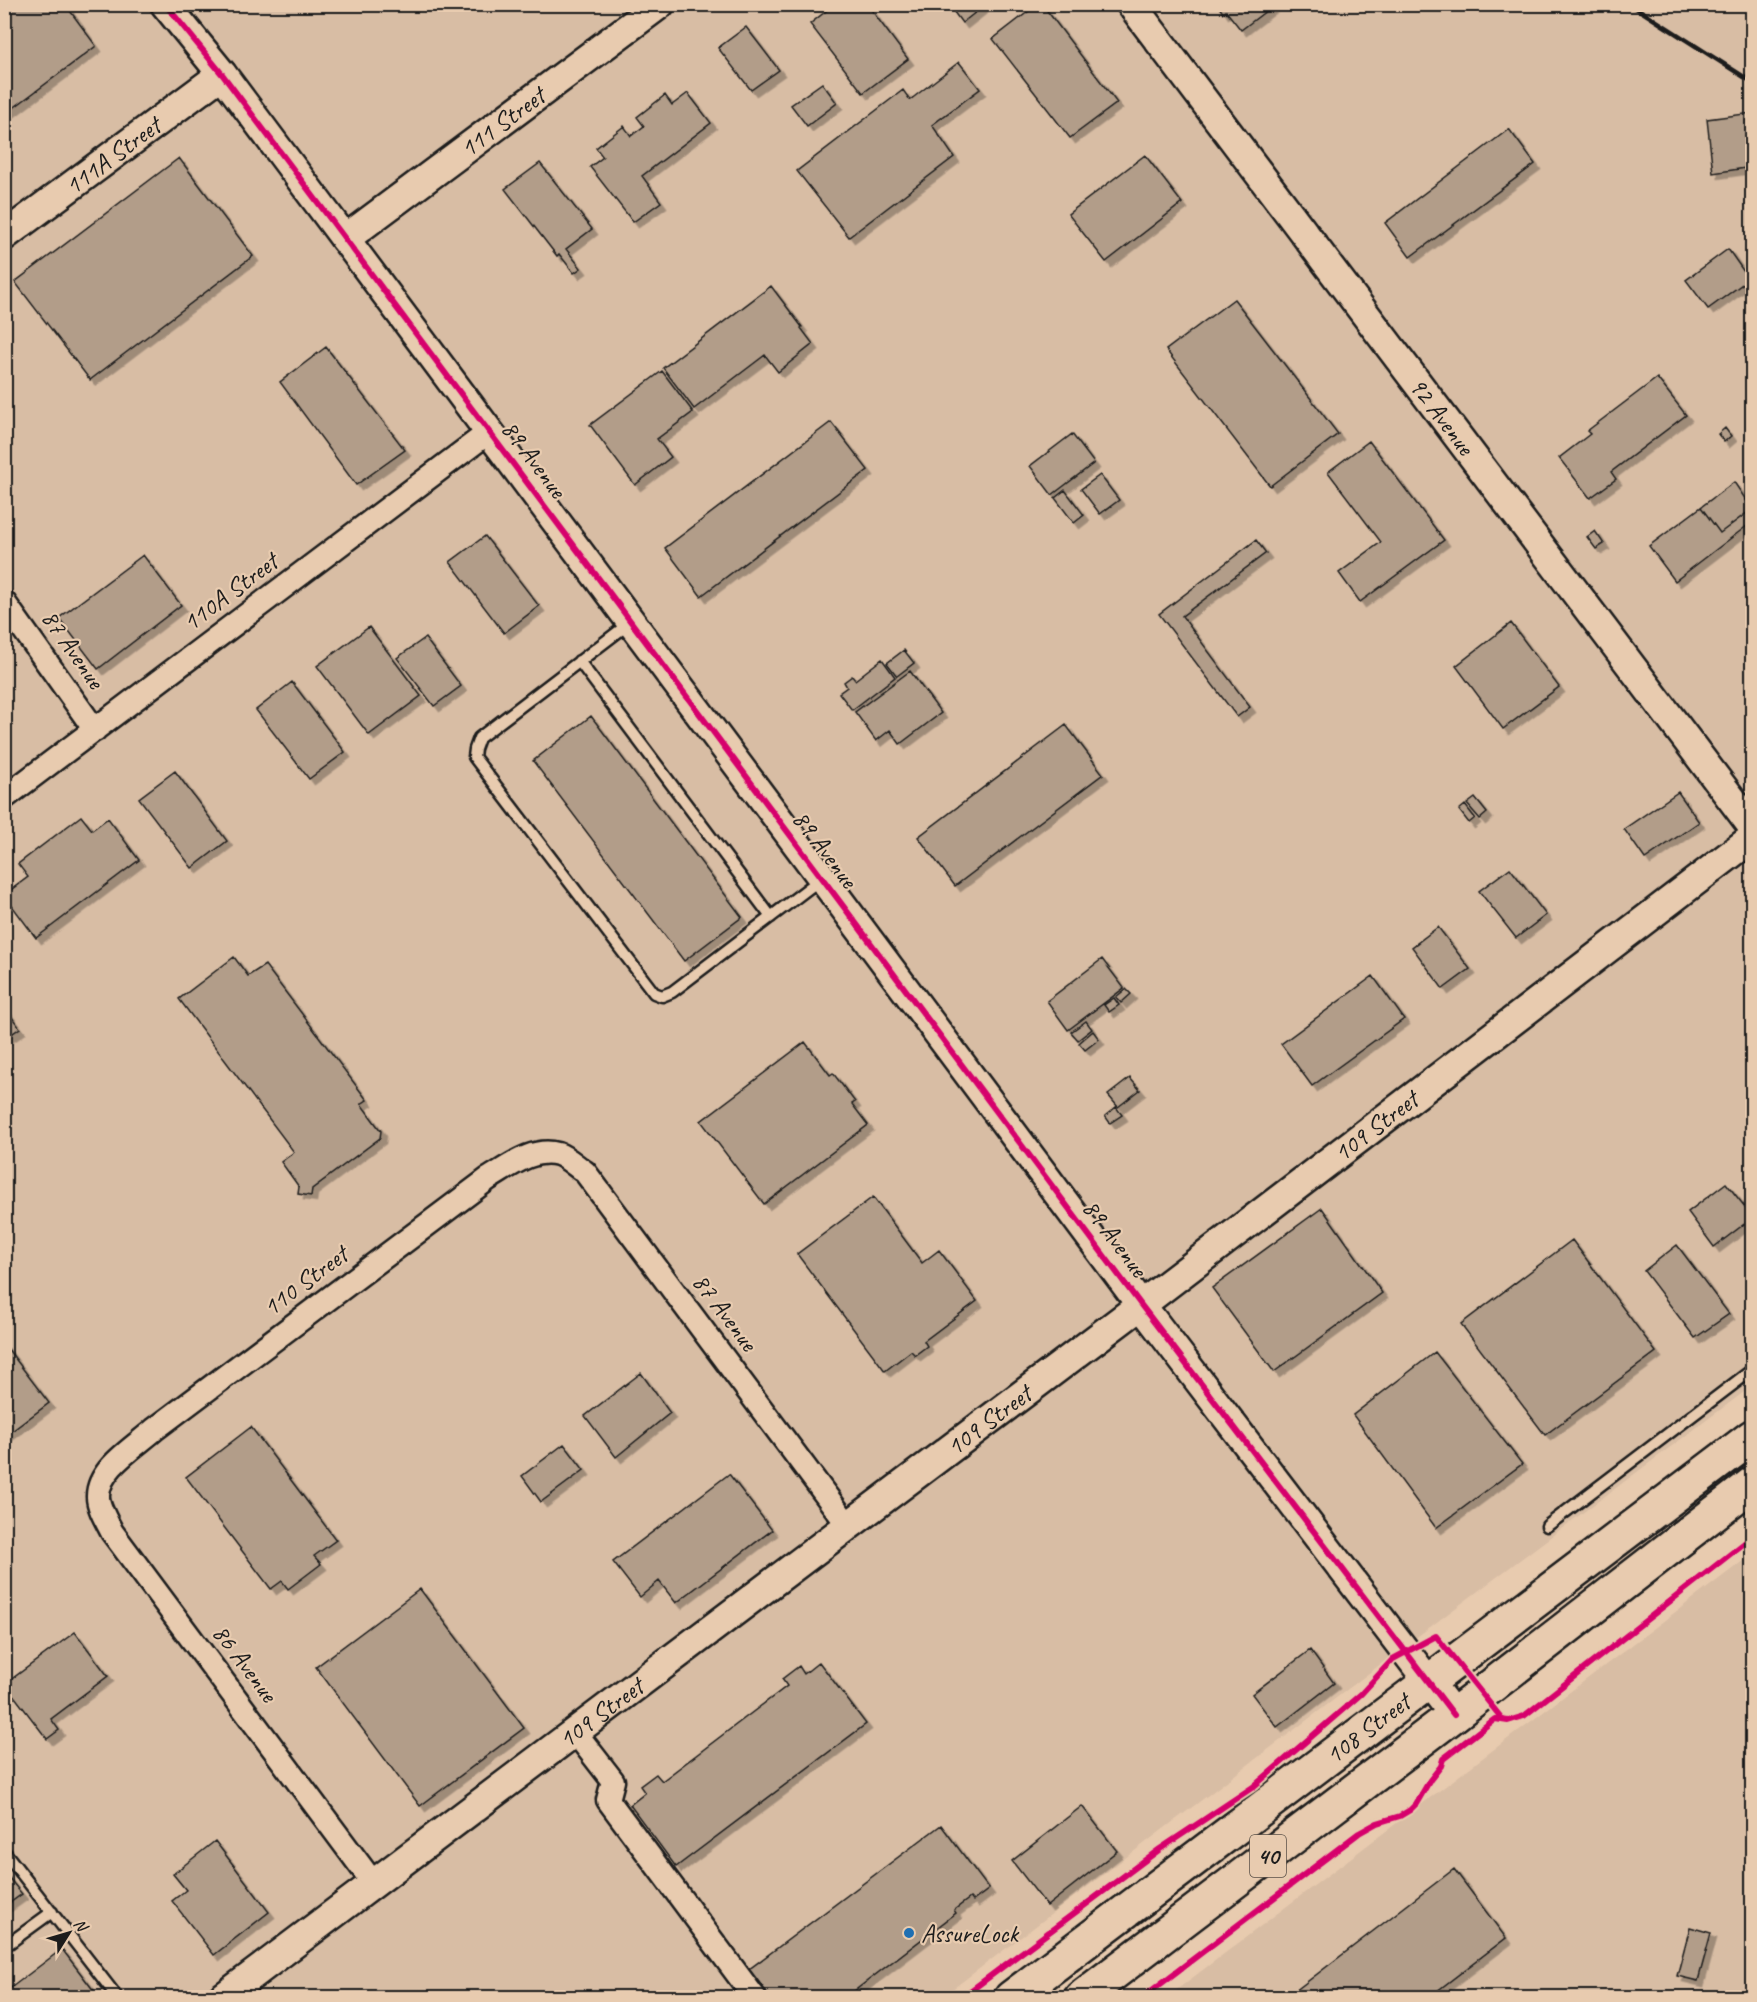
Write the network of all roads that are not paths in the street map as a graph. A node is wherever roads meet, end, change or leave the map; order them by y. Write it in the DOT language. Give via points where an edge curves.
graph roads {
  1 [pos="165,4"];
  2 [pos="660,4"];
  3 [pos="1131,4"];
  4 [pos="222,74"];
  5 [pos="4,236"];
  6 [pos="345,239"];
  7 [pos="489,432"];
  8 [pos="4,602"];
  9 [pos="631,622"];
  10 [pos="579,661"];
  11 [pos="95,730"];
  12 [pos="4,798"];
  13 [pos="1752,826"];
  14 [pos="1752,838"];
  15 [pos="822,878"];
  16 [pos="771,917"];
  17 [pos="543,1152"];
  18 [pos="1141,1305"];
  19 [pos="1752,1370"];
  20 [pos="1752,1437"];
  21 [pos="109,1468"];
  22 [pos="1752,1484"];
  23 [pos="848,1525"];
  24 [pos="1547,1526"];
  25 [pos="1428,1683"];
  26 [pos="1454,1715"];
  27 [pos="575,1732"];
  28 [pos="4,1851"];
  29 [pos="374,1884"];
  30 [pos="52,1912"];
  31 [pos="4,1947"];
  32 [pos="118,1998"];
  33 [pos="222,1998"];
  34 [pos="755,1998"];
  35 [pos="1011,1998"];
  36 [pos="1081,1998"];
  1 -- 4 [label="street, 89 Avenue"];
  2 -- 6 [label="street, 111 Street"];
  3 -- 13 [label="street, 92 Avenue"];
  4 -- 5 [label="street, 111A Street"];
  4 -- 6 [label="street, 89 Avenue"];
  6 -- 7 [label="street, 89 Avenue"];
  7 -- 9 [label="street, 89 Avenue"];
  7 -- 11 [label="street, 110A Street"];
  8 -- 11 [label="street, 87 Avenue"];
  9 -- 10 [label="lane"];
  9 -- 15 [label="street, 89 Avenue"];
  10 -- 16 [label="lane"];
  10 -- 16 [label="lane" via="479,738 474,757 654,993 662,996 672,992"];
  11 -- 12 [label="street, 110A Street"];
  14 -- 18 [label="street, 109 Street"];
  15 -- 16 [label="lane"];
  15 -- 18 [label="street, 89 Avenue"];
  17 -- 21 [label="street, 110 Street" via="526,1156 488,1179 155,1429"];
  17 -- 23 [label="street, 87 Avenue" via="560,1154 585,1173"];
  18 -- 23 [label="street, 109 Street"];
  18 -- 25 [label="street, 89 Avenue"];
  19 -- 24 [label="lane"];
  20 -- 25 [label="main road, 108 Street / 40"];
  21 -- 29 [label="street, 86 Avenue" via="100,1482 97,1498 112,1532"];
  22 -- 26 [label="main road, 108 Street / 40"];
  23 -- 27 [label="street, 109 Street"];
  25 -- 26 [label="street, 89 Avenue"];
  25 -- 35 [label="main road, 108 Street / 40"];
  26 -- 36 [label="main road, 108 Street / 40"];
  27 -- 29 [label="street, 109 Street"];
  27 -- 34 [label="street" via="613,1781 608,1800"];
  28 -- 30 [label="lane"];
  29 -- 33 [label="street, 109 Street"];
  30 -- 31 [label="lane"];
  30 -- 32 [label="lane"];
}
